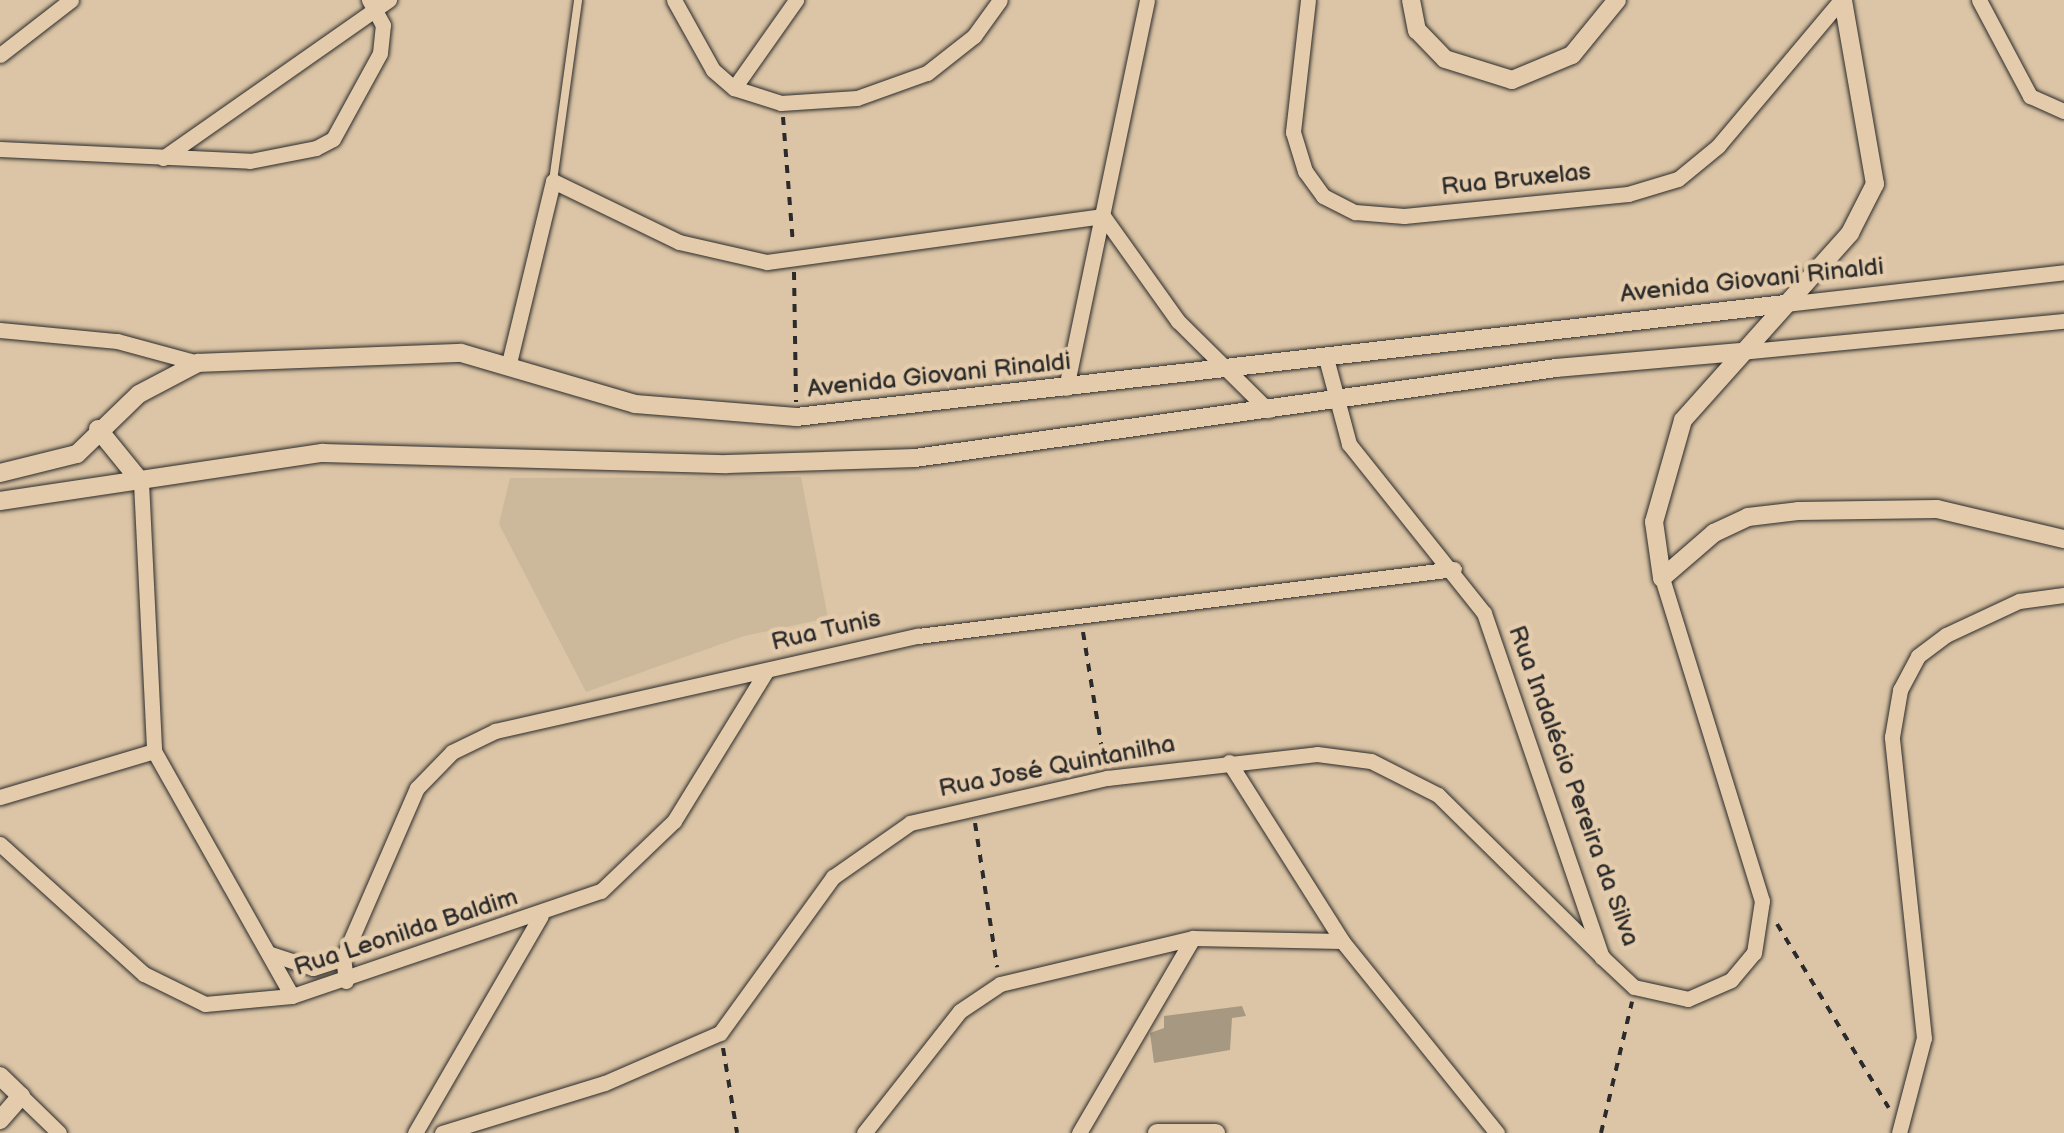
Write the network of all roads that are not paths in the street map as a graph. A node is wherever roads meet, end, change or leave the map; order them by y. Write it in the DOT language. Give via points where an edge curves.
graph roads {
  1 [pos="70,0"];
  2 [pos="578,0"];
  3 [pos="674,0"];
  4 [pos="796,0"];
  5 [pos="1000,0"];
  6 [pos="1148,0"];
  7 [pos="1308,0"];
  8 [pos="1411,0"];
  9 [pos="1617,0"];
  10 [pos="1842,0"];
  11 [pos="1979,0"];
  12 [pos="378,3"];
  13 [pos="0,55"];
  14 [pos="734,88"];
  15 [pos="2064,111"];
  16 [pos="0,149"];
  17 [pos="163,158"];
  18 [pos="553,181"];
  19 [pos="1103,216"];
  20 [pos="2064,272"];
  21 [pos="1785,304"];
  22 [pos="2064,321"];
  23 [pos="0,330"];
  24 [pos="1740,352"];
  25 [pos="1706,355"];
  26 [pos="1326,358"];
  27 [pos="198,363"];
  28 [pos="509,363"];
  29 [pos="1231,369"];
  30 [pos="1719,376"];
  31 [pos="1066,388"];
  32 [pos="1331,401"];
  33 [pos="1268,410"];
  34 [pos="98,430"];
  35 [pos="0,473"];
  36 [pos="142,482"];
  37 [pos="0,501"];
  38 [pos="2064,539"];
  39 [pos="1454,569"];
  40 [pos="1662,578"];
  41 [pos="2064,595"];
  42 [pos="768,670"];
  43 [pos="154,751"];
  44 [pos="1230,762"];
  45 [pos="0,797"];
  46 [pos="0,844"];
  47 [pos="540,916"];
  48 [pos="1193,938"];
  49 [pos="1342,940"];
  50 [pos="268,952"];
  51 [pos="1602,957"];
  52 [pos="343,958"];
  53 [pos="346,982"];
  54 [pos="292,996"];
  55 [pos="0,1076"];
  56 [pos="21,1096"];
  57 [pos="506,1116"];
  58 [pos="0,1120"];
  59 [pos="1901,1132"];
  60 [pos="59,1133"];
  61 [pos="416,1133"];
  62 [pos="442,1133"];
  63 [pos="494,1133"];
  64 [pos="864,1133"];
  65 [pos="1079,1133"];
  66 [pos="1157,1133"];
  67 [pos="1216,1133"];
  68 [pos="1497,1133"];
  1 -- 13 [label="street"];
  2 -- 18 [label="lane"];
  3 -- 14 [label="street" via="713,70"];
  4 -- 14 [label="street"];
  5 -- 14 [label="street" via="974,36 927,73 857,98 782,103"];
  6 -- 19 [label="street"];
  7 -- 10 [label="street, Rua Bruxelas" via="1293,132 1304,171 1323,196 1355,212 1404,216 1628,194 1678,179 1718,146"];
  8 -- 9 [label="street" via="1417,30 1445,60 1512,80 1572,55"];
  10 -- 21 [label="street" via="1875,184 1850,233"];
  11 -- 15 [label="street" via="2030,96"];
  12 -- 17 [label="street"];
  12 -- 17 [label="street" via="380,53 333,139 273,160"];
  16 -- 17 [label="street"];
  18 -- 19 [label="street" via="679,242 767,262"];
  18 -- 28 [label="street"];
  19 -- 29 [label="street" via="1165,306"];
  19 -- 31 [label="street"];
  20 -- 21 [label="street, Avenida Giovani Rinaldi"];
  21 -- 24 [label="street"];
  21 -- 26 [label="street, Avenida Giovani Rinaldi"];
  22 -- 24 [label="street"];
  23 -- 27 [label="street" via="117,341"];
  24 -- 25 [label="street"];
  24 -- 30 [label="street"];
  25 -- 30 [label="street"];
  25 -- 32 [label="street"];
  26 -- 29 [label="street, Avenida Giovani Rinaldi"];
  26 -- 32 [label="street"];
  27 -- 28 [label="street, Avenida Giovani Rinaldi" via="415,349"];
  27 -- 34 [label="street"];
  28 -- 31 [label="street, Avenida Giovani Rinaldi" via="620,401 779,416"];
  29 -- 31 [label="street, Avenida Giovani Rinaldi"];
  29 -- 33 [label="street"];
  30 -- 40 [label="street" via="1682,420 1659,485"];
  32 -- 33 [label="street"];
  32 -- 39 [label="street, Rua Indalécio Pereira da Silva" via="1350,444"];
  33 -- 36 [label="street" via="840,463 323,453"];
  34 -- 35 [label="street" via="77,454"];
  34 -- 36 [label="street"];
  36 -- 37 [label="street"];
  36 -- 43 [label="street"];
  38 -- 40 [label="street" via="1937,509 1798,511 1748,517 1714,534"];
  39 -- 42 [label="street, Rua Tunis" via="1080,613"];
  39 -- 51 [label="street, Rua Indalécio Pereira da Silva" via="1484,613"];
  40 -- 51 [label="street, Rua Indalécio Pereira da Silva" via="1762,901 1754,953 1732,980 1688,999 1634,987"];
  41 -- 59 [label="street" via="2019,601 1946,635 1918,656 1900,690 1892,737 1924,1038"];
  42 -- 47 [label="street, Rua Leonilda Baldim" via="646,854 601,891"];
  42 -- 52 [label="street, Rua Tunis" via="495,732 452,752 417,788"];
  43 -- 45 [label="street"];
  43 -- 50 [label="street"];
  44 -- 49 [label="street"];
  44 -- 51 [label="street, Rua José Quintanilha" via="1318,754 1372,761 1438,795"];
  44 -- 57 [label="street, Rua José Quintanilha" via="972,804 910,824 833,877 720,1033"];
  46 -- 54 [label="street, Rua Leonilda Baldim" via="144,974 206,1004"];
  47 -- 53 [label="street, Rua Leonilda Baldim"];
  47 -- 61 [label="street"];
  48 -- 49 [label="street"];
  48 -- 64 [label="street" via="1000,984 960,1011"];
  48 -- 65 [label="street"];
  49 -- 68 [label="street" via="1450,1086"];
  50 -- 52 [label="street" via="313,968"];
  50 -- 54 [label="street"];
  52 -- 53 [label="street"];
  53 -- 54 [label="street, Rua Leonilda Baldim"];
  55 -- 56 [label="street"];
  56 -- 58 [label="street"];
  56 -- 60 [label="street"];
  57 -- 62 [label="street"];
  57 -- 63 [label="street"];
  66 -- 67 [label="street"];
}
